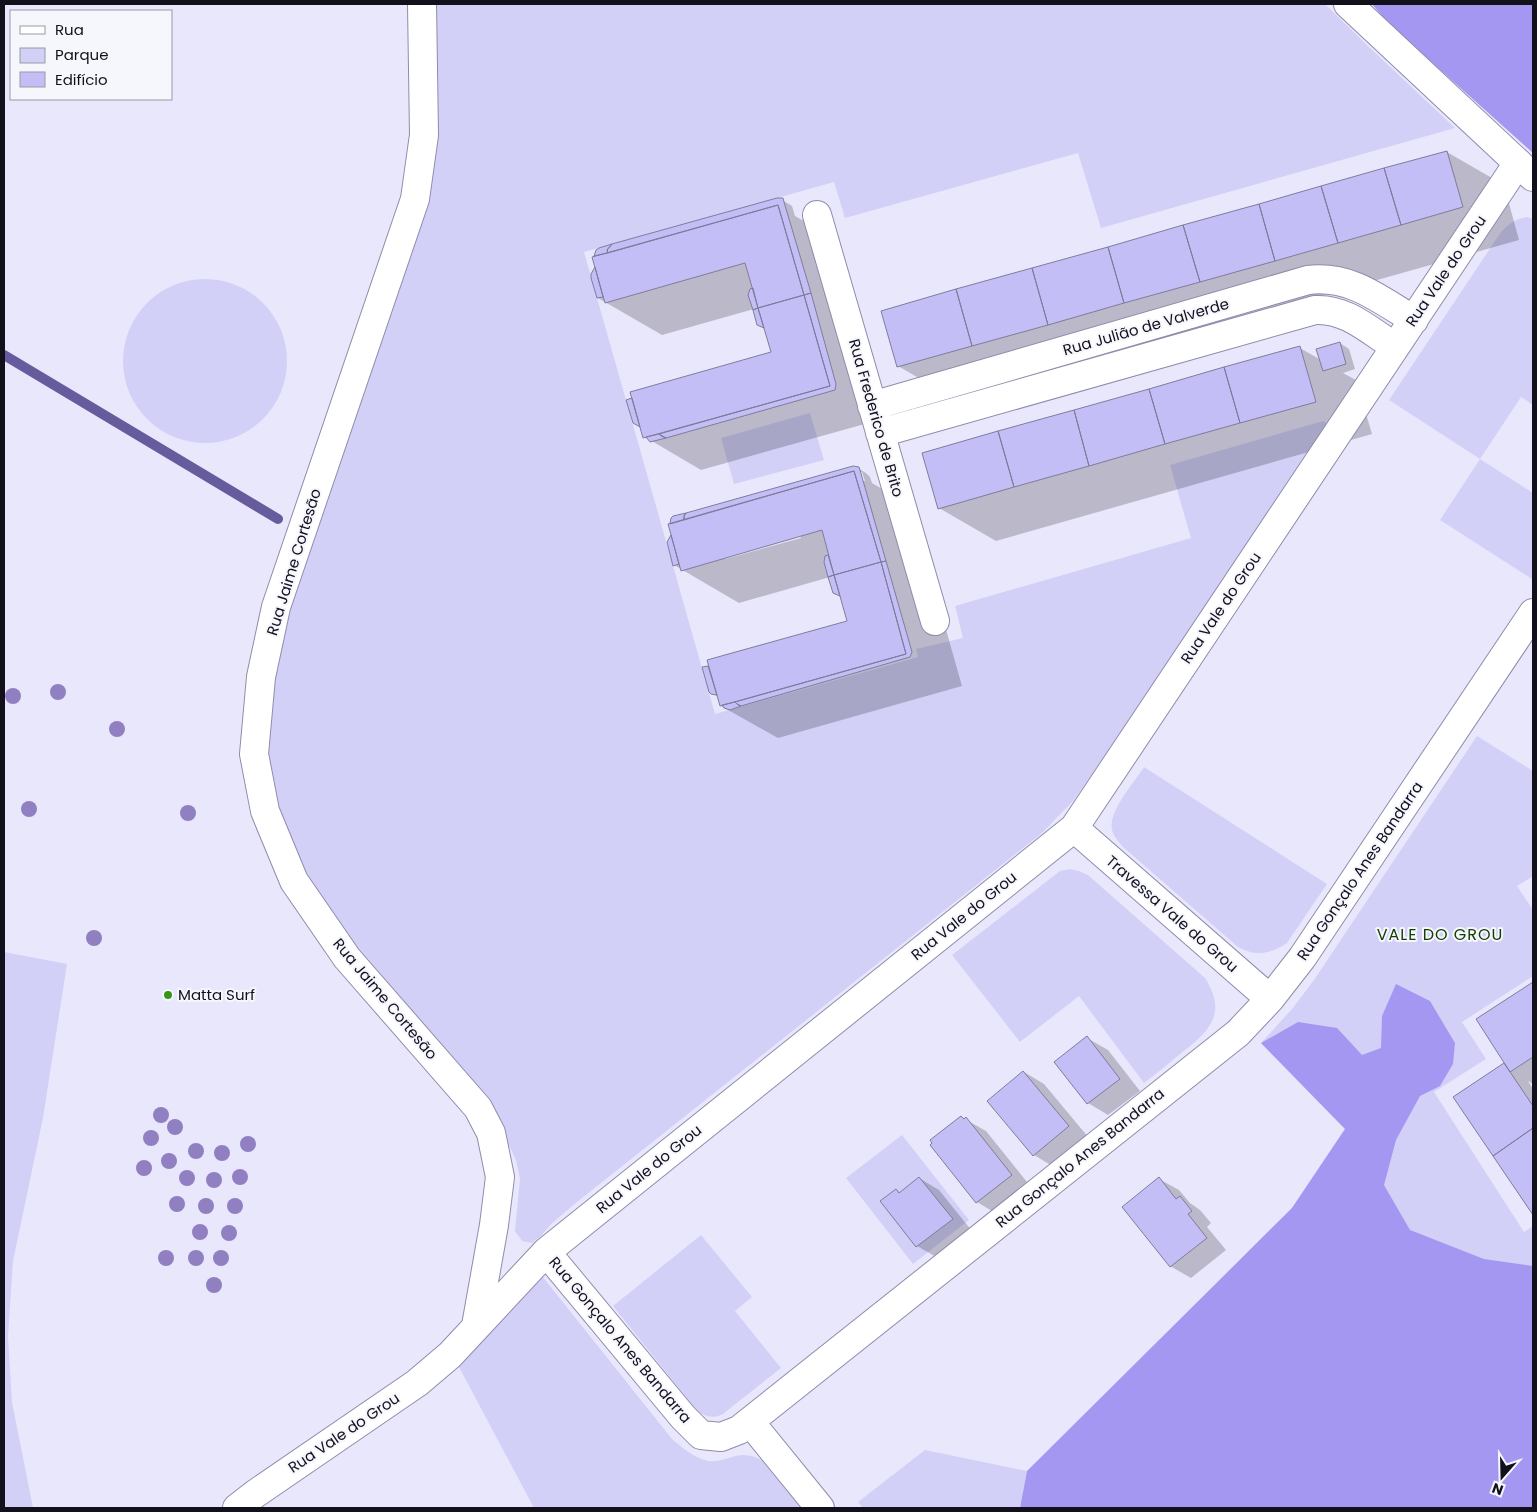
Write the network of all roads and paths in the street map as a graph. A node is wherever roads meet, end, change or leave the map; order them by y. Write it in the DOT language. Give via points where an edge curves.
graph roads {
  1 [pos="422,4"];
  2 [pos="1348,4"];
  3 [pos="1526,170"];
  4 [pos="817,215"];
  5 [pos="1414,320"];
  6 [pos="1395,347"];
  7 [pos="872,406"];
  8 [pos="880,433"];
  9 [pos="1533,613"];
  10 [pos="935,621"];
  11 [pos="1074,828"];
  12 [pos="1270,999"];
  13 [pos="546,1252"];
  14 [pos="476,1326"];
  15 [pos="750,1422"];
  16 [pos="237,1508"];
  17 [pos="820,1508"];
  1 -- 14 [label="street, Rua Jaime Cortesão" via="424,135 415,199 276,607 261,677 254,754 265,811 294,880 347,958 478,1108 491,1133 500,1177"];
  2 -- 3 [label="street"];
  3 -- 5 [label="street, Rua Vale do Grou"];
  4 -- 7 [label="street, Rua Frederico de Brito"];
  5 -- 6 [label="street, Rua Vale do Grou"];
  5 -- 7 [label="street, Rua Julião de Valverde" via="1353,285 1324,278 1308,280"];
  6 -- 8 [label="street, Rua Julião de Valverde" via="1339,312 1315,310"];
  6 -- 11 [label="street, Rua Vale do Grou"];
  7 -- 8 [label="street, Rua Frederico de Brito"];
  8 -- 10 [label="street, Rua Frederico de Brito"];
  9 -- 12 [label="street, Rua Gonçalo Anes Bandarra" via="1302,958"];
  11 -- 12 [label="street, Travessa Vale do Grou"];
  11 -- 13 [label="street, Rua Vale do Grou"];
  12 -- 15 [label="street, Rua Gonçalo Anes Bandarra" via="1238,1033"];
  13 -- 14 [label="street, Rua Vale do Grou"];
  13 -- 15 [label="street, Rua Gonçalo Anes Bandarra" via="701,1435 721,1437"];
  14 -- 16 [label="street, Rua Vale do Grou" via="450,1355 417,1383"];
  15 -- 17 [label="street"];
}
